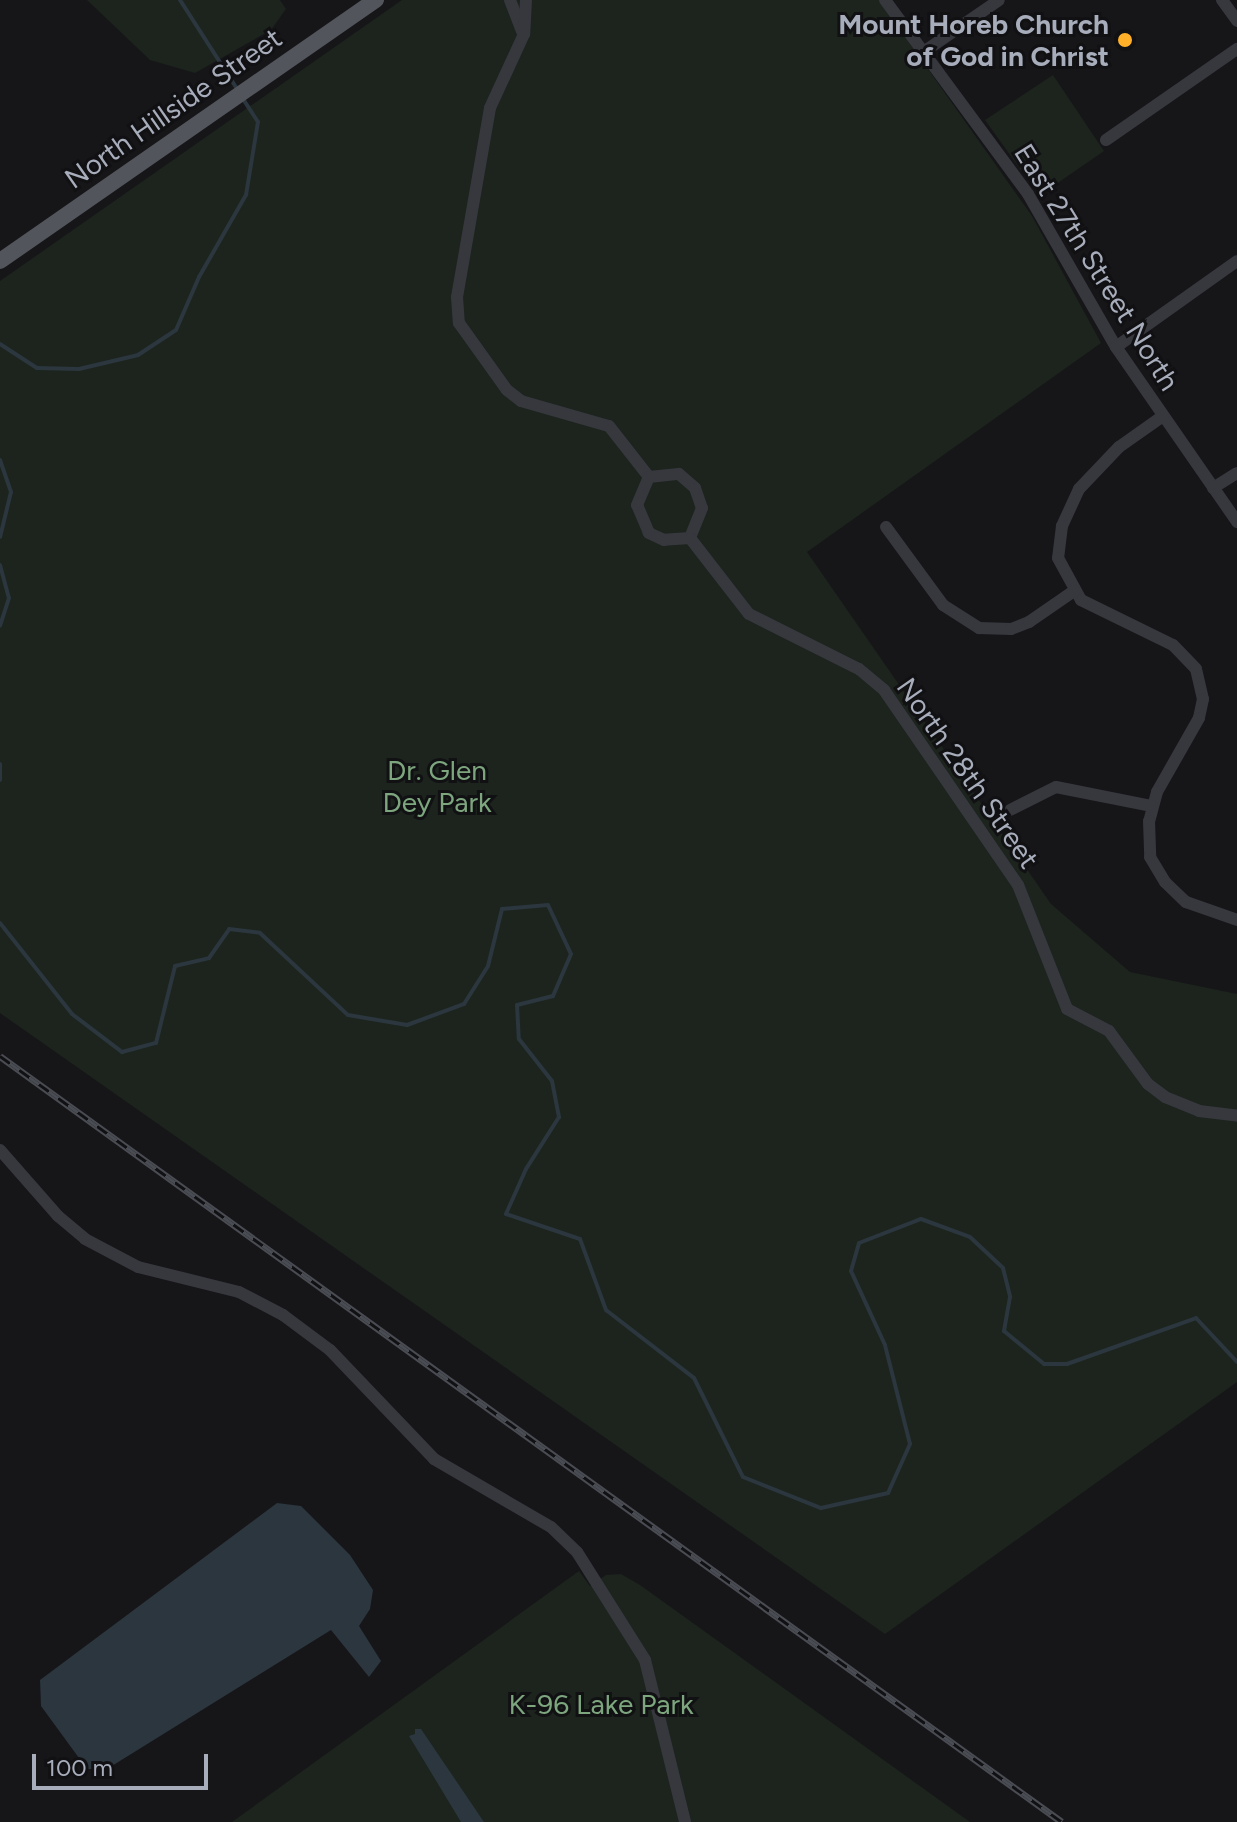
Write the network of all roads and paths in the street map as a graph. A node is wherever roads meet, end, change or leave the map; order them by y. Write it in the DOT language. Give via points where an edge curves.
graph roads {
  1 [pos="376,0"];
  2 [pos="510,0"];
  3 [pos="526,0"];
  4 [pos="885,0"];
  5 [pos="999,0"];
  6 [pos="1222,0"];
  7 [pos="1237,21"];
  8 [pos="524,34"];
  9 [pos="1237,49"];
  10 [pos="922,53"];
  11 [pos="1106,140"];
  12 [pos="0,261"];
  13 [pos="1237,261"];
  14 [pos="1116,347"];
  15 [pos="1163,416"];
  16 [pos="1237,473"];
  17 [pos="649,477"];
  18 [pos="1213,488"];
  19 [pos="1237,522"];
  20 [pos="886,527"];
  21 [pos="690,538"];
  22 [pos="1074,591"];
  23 [pos="1152,806"];
  24 [pos="1010,810"];
  25 [pos="1237,920"];
  26 [pos="1237,1116"];
  27 [pos="0,1150"];
  28 [pos="685,1822"];
  1 -- 12 [label="main road, North Hillside Street"];
  2 -- 8 [label="street"];
  3 -- 8 [label="street"];
  4 -- 10 [label="street, East 27th Street North"];
  5 -- 10 [label="street"];
  6 -- 7 [label="street"];
  8 -- 17 [label="street" via="490,108 457,297 459,323 507,390 521,401 609,426"];
  9 -- 11 [label="street"];
  10 -- 14 [label="street, East 27th Street North" via="1028,194"];
  13 -- 14 [label="street"];
  14 -- 15 [label="street, East 27th Street North"];
  15 -- 18 [label="street, East 27th Street North"];
  15 -- 22 [label="street" via="1119,447 1069,507 1058,558"];
  16 -- 18 [label="street"];
  17 -- 21 [label="street" via="637,505 640,521 664,540"];
  17 -- 21 [label="street" via="679,474 695,488 702,508"];
  18 -- 19 [label="street, East 27th Street North"];
  20 -- 22 [label="street" via="943,605 979,628 1011,629 1029,622"];
  21 -- 26 [label="street, North 28th Street" via="749,614 859,669 884,690 1018,885 1067,1009 1109,1031 1148,1084 1165,1097 1199,1111"];
  22 -- 23 [label="street" via="1091,608 1173,645 1186,655 1201,682 1199,718"];
  23 -- 24 [label="street" via="1056,787"];
  23 -- 25 [label="street" via="1150,857 1165,882 1186,902"];
  27 -- 28 [label="street" via="85,1239 138,1267 239,1292 283,1315 330,1350 434,1459 551,1527 577,1552 645,1660"];
}
